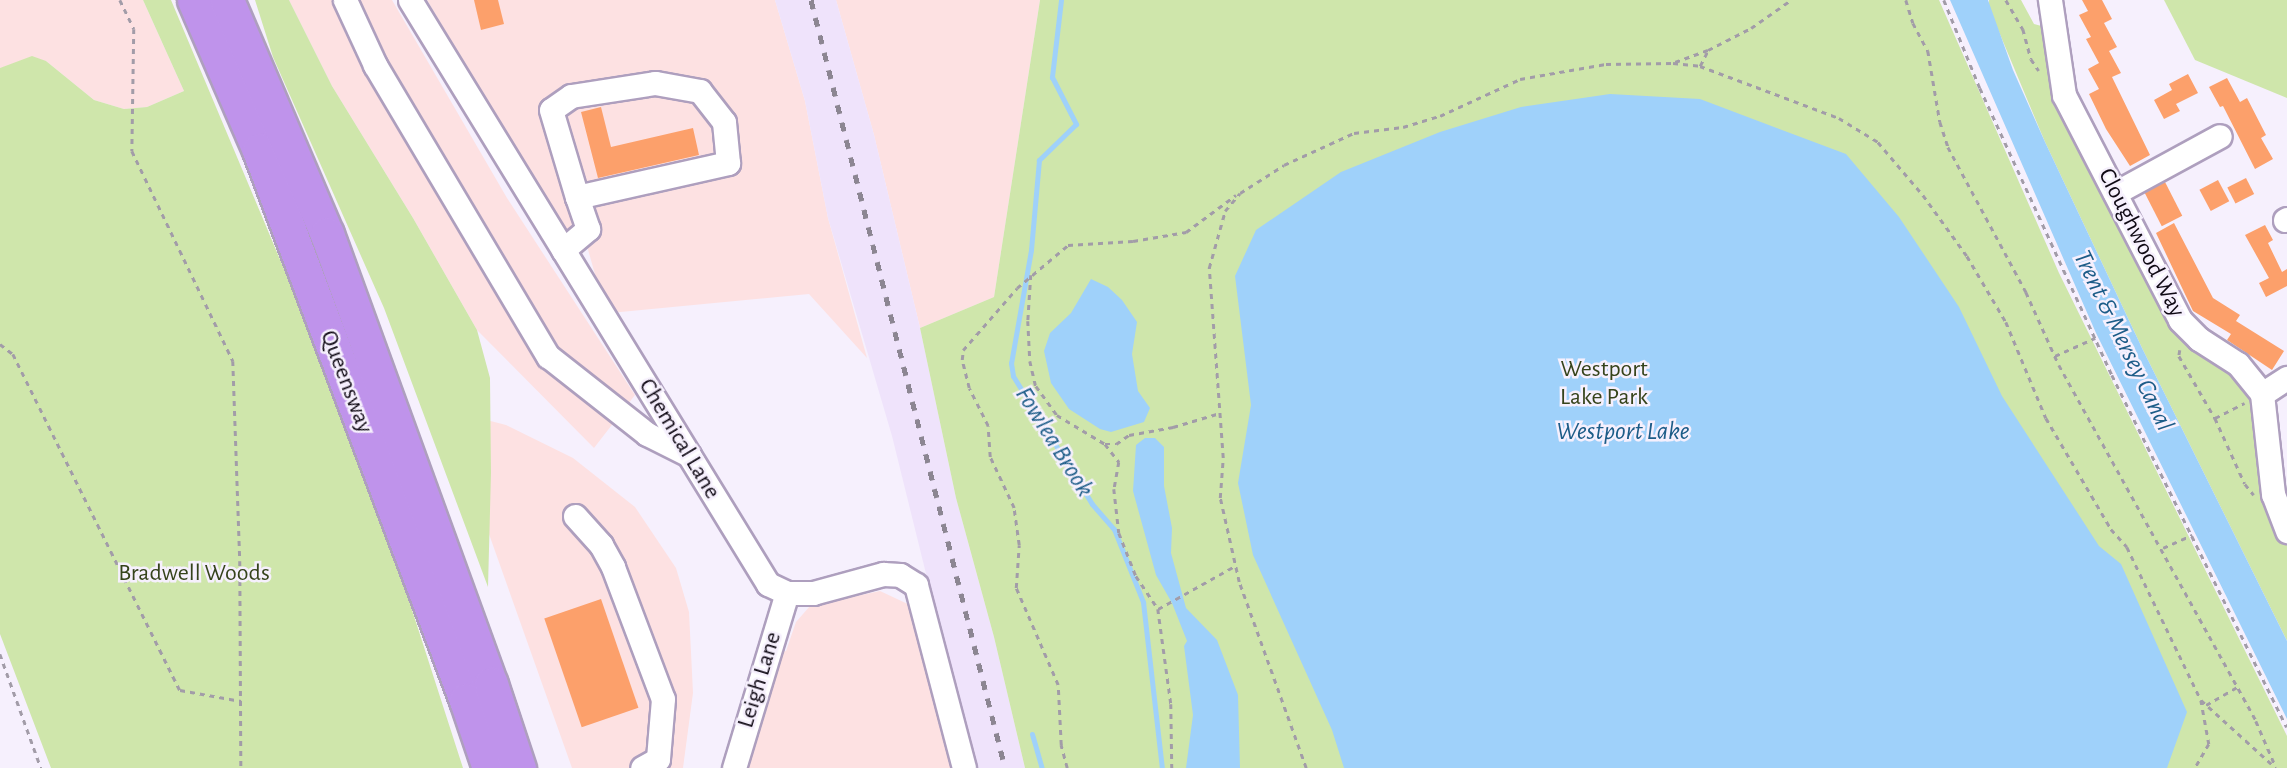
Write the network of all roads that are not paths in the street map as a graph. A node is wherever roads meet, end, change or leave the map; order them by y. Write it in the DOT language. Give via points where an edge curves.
graph roads {
  1 [pos="194,0"];
  2 [pos="227,0"];
  3 [pos="237,0"];
  4 [pos="345,0"];
  5 [pos="410,0"];
  6 [pos="2046,6"];
  7 [pos="268,94"];
  8 [pos="2220,136"];
  9 [pos="2115,193"];
  10 [pos="577,197"];
  11 [pos="563,250"];
  12 [pos="2287,378"];
  13 [pos="2262,394"];
  14 [pos="689,455"];
  15 [pos="575,516"];
  16 [pos="2287,531"];
  17 [pos="787,593"];
  18 [pos="489,768"];
  19 [pos="519,768"];
  20 [pos="642,768"];
  21 [pos="734,768"];
  22 [pos="964,768"];
  1 -- 18 [label="highway, Queensway" via="259,150"];
  2 -- 7 [label="highway, Queensway"];
  3 -- 7 [label="highway"];
  4 -- 14 [label="street" via="375,65 548,356 647,434"];
  5 -- 11 [label="street, Chemical Lane"];
  6 -- 9 [label="street, Cloughwood Way" via="2064,95"];
  7 -- 19 [label="highway, Queensway" via="327,234"];
  8 -- 9 [label="street"];
  9 -- 13 [label="street, Cloughwood Way" via="2183,326 2238,364"];
  10 -- 10 [label="street" via="728,163 724,122 700,91 656,83 571,96 551,110"];
  10 -- 11 [label="street" via="588,229"];
  11 -- 14 [label="street, Chemical Lane"];
  12 -- 13 [label="street"];
  13 -- 16 [label="street" via="2268,468"];
  14 -- 17 [label="street, Chemical Lane" via="768,584"];
  15 -- 20 [label="street" via="601,545 613,567 663,699 658,759"];
  17 -- 21 [label="street, Leigh Lane"];
  17 -- 22 [label="street" via="813,593 883,574 900,575 916,585"];
}
